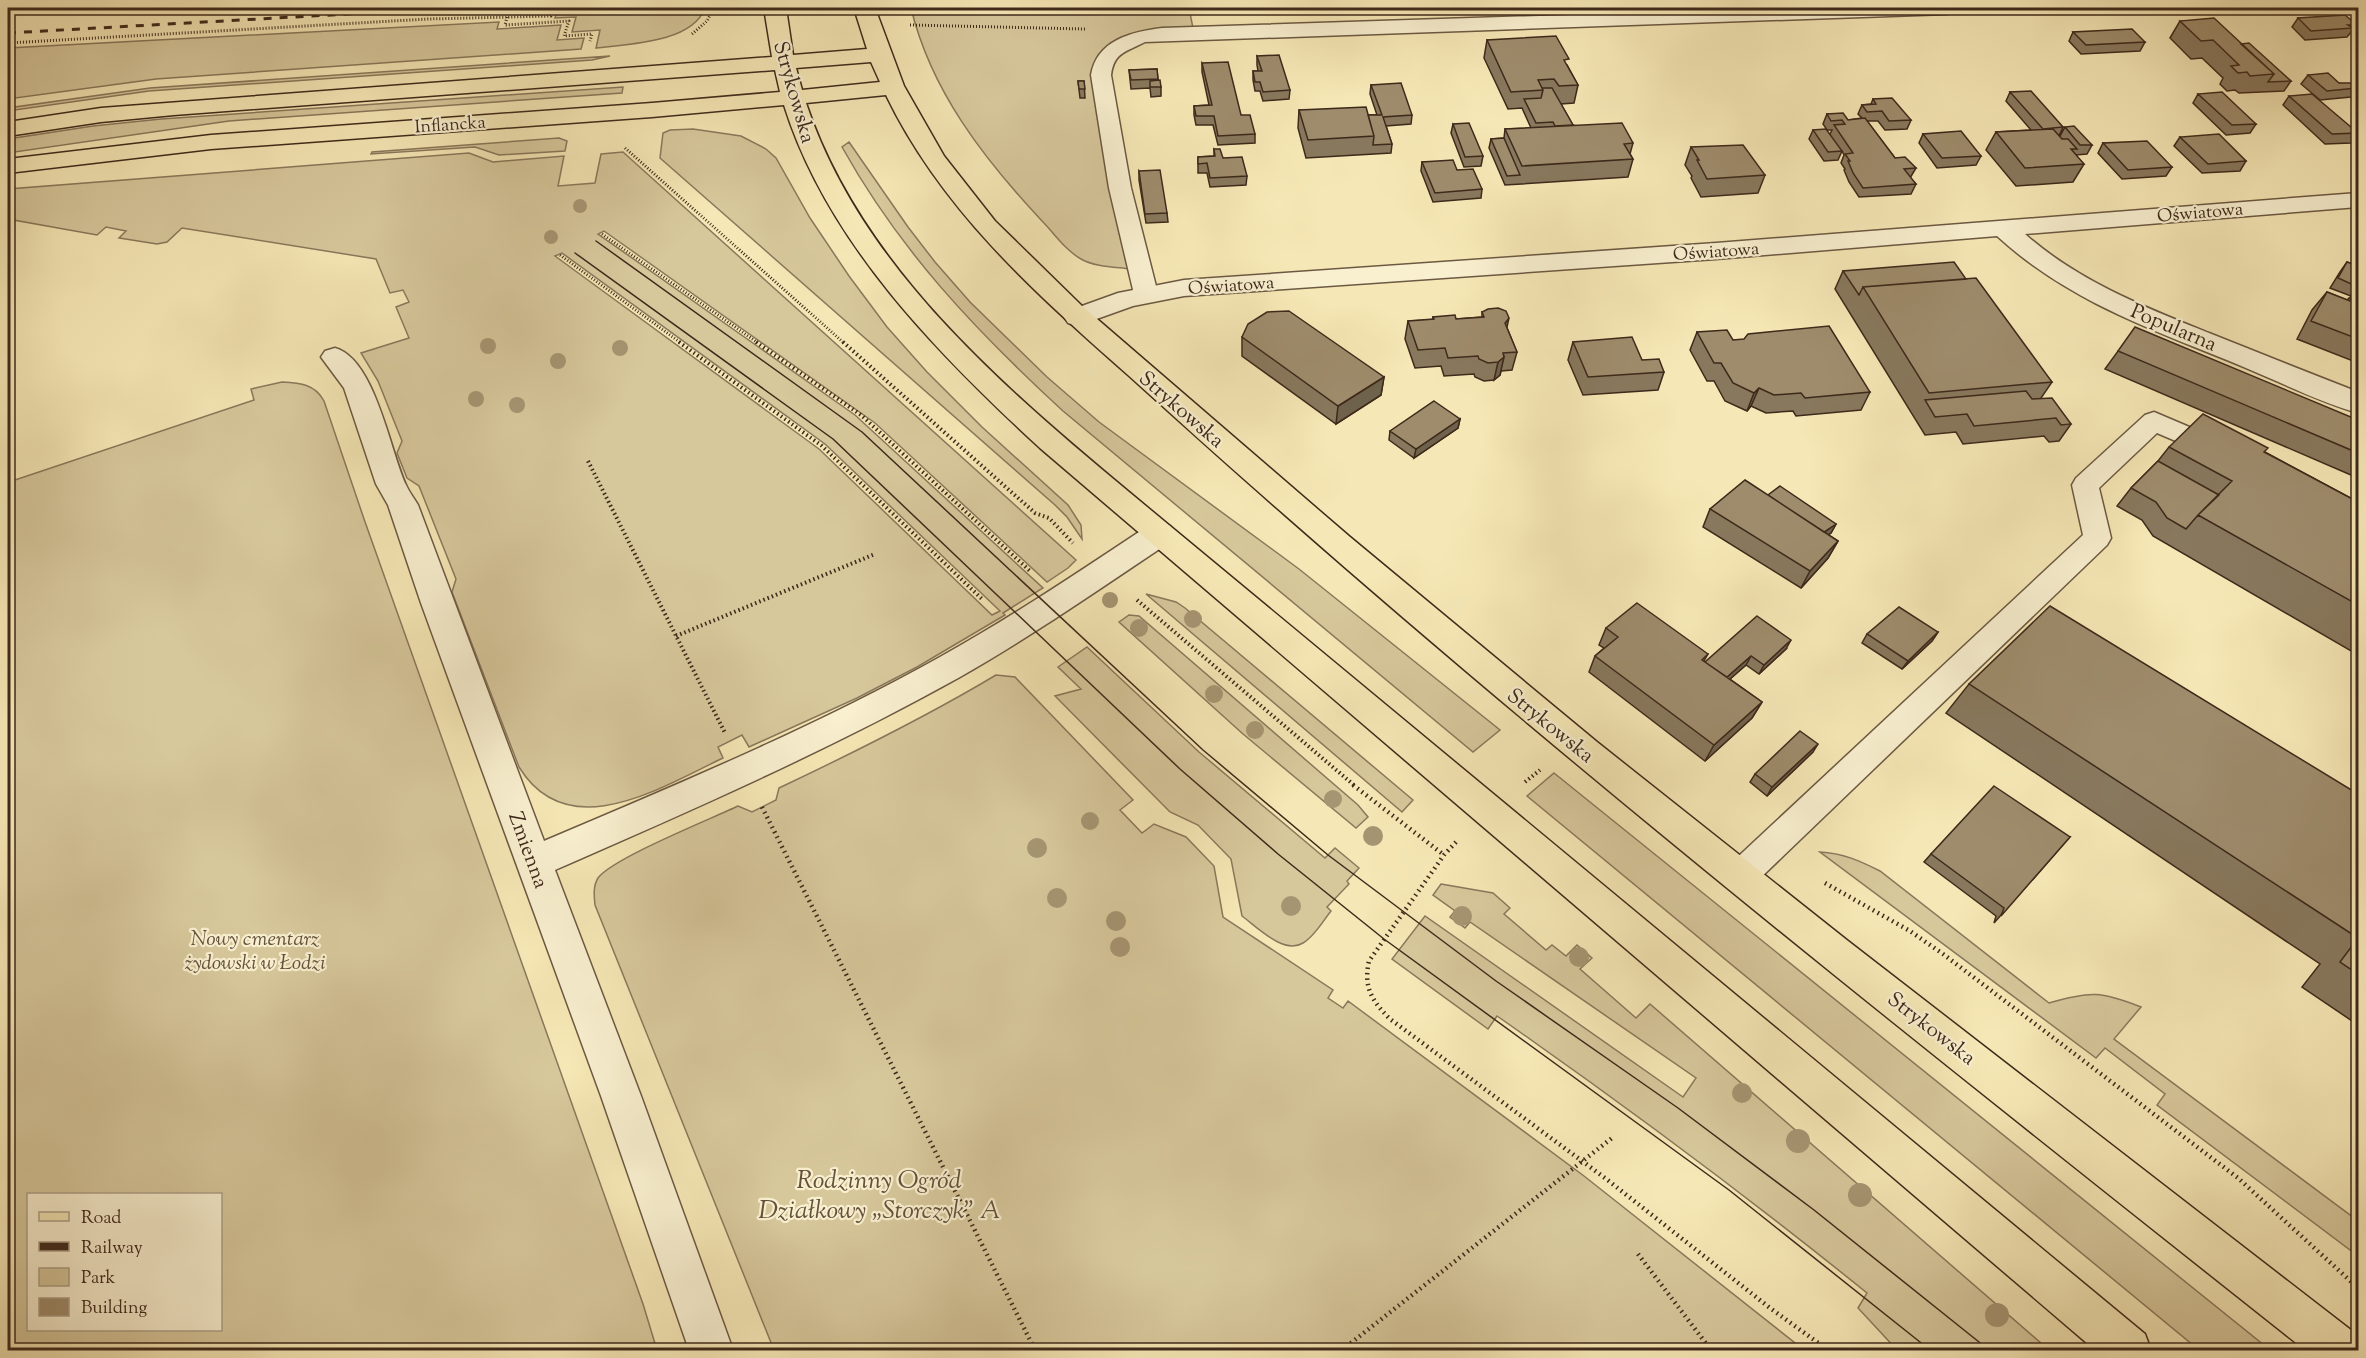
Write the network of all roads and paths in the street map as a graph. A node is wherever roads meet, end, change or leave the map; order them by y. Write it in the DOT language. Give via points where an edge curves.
graph roads {
  1 [pos="80,8"];
  2 [pos="532,8"];
  3 [pos="775,8"];
  4 [pos="865,8"];
  5 [pos="1947,8"];
  6 [pos="8,12"];
  7 [pos="507,17"];
  8 [pos="908,32"];
  9 [pos="591,38"];
  10 [pos="8,43"];
  11 [pos="1123,44"];
  12 [pos="879,55"];
  13 [pos="783,64"];
  14 [pos="893,88"];
  15 [pos="792,97"];
  16 [pos="8,129"];
  17 [pos="620,144"];
  18 [pos="8,166"];
  19 [pos="2358,200"];
  20 [pos="2003,228"];
  21 [pos="602,234"];
  22 [pos="561,255"];
  23 [pos="1146,294"];
  24 [pos="1077,317"];
  25 [pos="335,357"];
  26 [pos="2358,403"];
  27 [pos="2241,460"];
  28 [pos="588,461"];
  29 [pos="1159,534"];
  30 [pos="875,554"];
  31 [pos="1104,570"];
  32 [pos="1059,598"];
  33 [pos="1013,628"];
  34 [pos="676,636"];
  35 [pos="730,741"];
  36 [pos="1545,766"];
  37 [pos="1518,788"];
  38 [pos="762,806"];
  39 [pos="1458,839"];
  40 [pos="1772,845"];
  41 [pos="1444,855"];
  42 [pos="533,863"];
  43 [pos="1740,876"];
  44 [pos="1612,1138"];
  45 [pos="1584,1161"];
  46 [pos="1638,1254"];
  47 [pos="2358,1288"];
  48 [pos="711,1350"];
  49 [pos="1035,1350"];
  50 [pos="1342,1350"];
  51 [pos="1711,1350"];
  52 [pos="1828,1350"];
  53 [pos="2129,1350"];
  54 [pos="2340,1350"];
  1 -- 6 [label="path"];
  2 -- 7 [label="path" via="532,12 553,10 551,16"];
  3 -- 13 [label="main road, Strykowska"];
  4 -- 12 [label="main road, Strykowska"];
  5 -- 11 [label="lane" via="1276,28 1161,34"];
  7 -- 9 [label="path" via="505,25 569,21 564,36 592,34"];
  7 -- 10 [label="path"];
  8 -- 11 [label="path" via="906,25 1090,29"];
  11 -- 23 [label="lane" via="1110,52 1101,75 1120,188"];
  12 -- 13 [label="main road, Inflancka"];
  12 -- 14 [label="main road, Strykowska"];
  13 -- 15 [label="main road, Strykowska"];
  13 -- 16 [label="main road, Inflancka" via="174,108"];
  14 -- 15 [label="main road, Inflancka"];
  14 -- 24 [label="main road, Strykowska" via="922,142 970,208"];
  15 -- 18 [label="main road, Inflancka" via="221,141"];
  15 -- 29 [label="main road, Strykowska" via="813,153 848,216 923,314 1006,402"];
  17 -- 31 [label="path"];
  19 -- 20 [label="street, Oświatowa"];
  20 -- 23 [label="street, Oświatowa" via="1184,288"];
  20 -- 26 [label="street, Popularna" via="2034,256 2078,285 2138,314"];
  21 -- 32 [label="path" via="861,415"];
  22 -- 33 [label="path" via="822,446"];
  23 -- 24 [label="street, Oświatowa"];
  24 -- 43 [label="main road, Strykowska" via="1528,708"];
  25 -- 42 [label="street, Zmienna" via="357,386"];
  27 -- 40 [label="lane" via="2154,421 2085,485 2097,538"];
  28 -- 34 [label="path"];
  29 -- 31 [label="street"];
  29 -- 53 [label="main road, Strykowska"];
  30 -- 34 [label="path"];
  31 -- 32 [label="street"];
  31 -- 41 [label="path" via="1372,801"];
  32 -- 33 [label="street"];
  33 -- 42 [label="street" via="868,710"];
  34 -- 35 [label="path"];
  36 -- 37 [label="path"];
  38 -- 49 [label="path"];
  39 -- 41 [label="path"];
  40 -- 43 [label="lane"];
  40 -- 47 [label="path" via="1812,875 1910,931 1953,961 2238,1179"];
  41 -- 45 [label="path" via="1369,961 1367,990 1390,1019"];
  42 -- 48 [label="street, Zmienna"];
  43 -- 54 [label="main road, Strykowska"];
  44 -- 45 [label="path"];
  45 -- 50 [label="path"];
  45 -- 52 [label="path"];
  46 -- 51 [label="path"];
}
